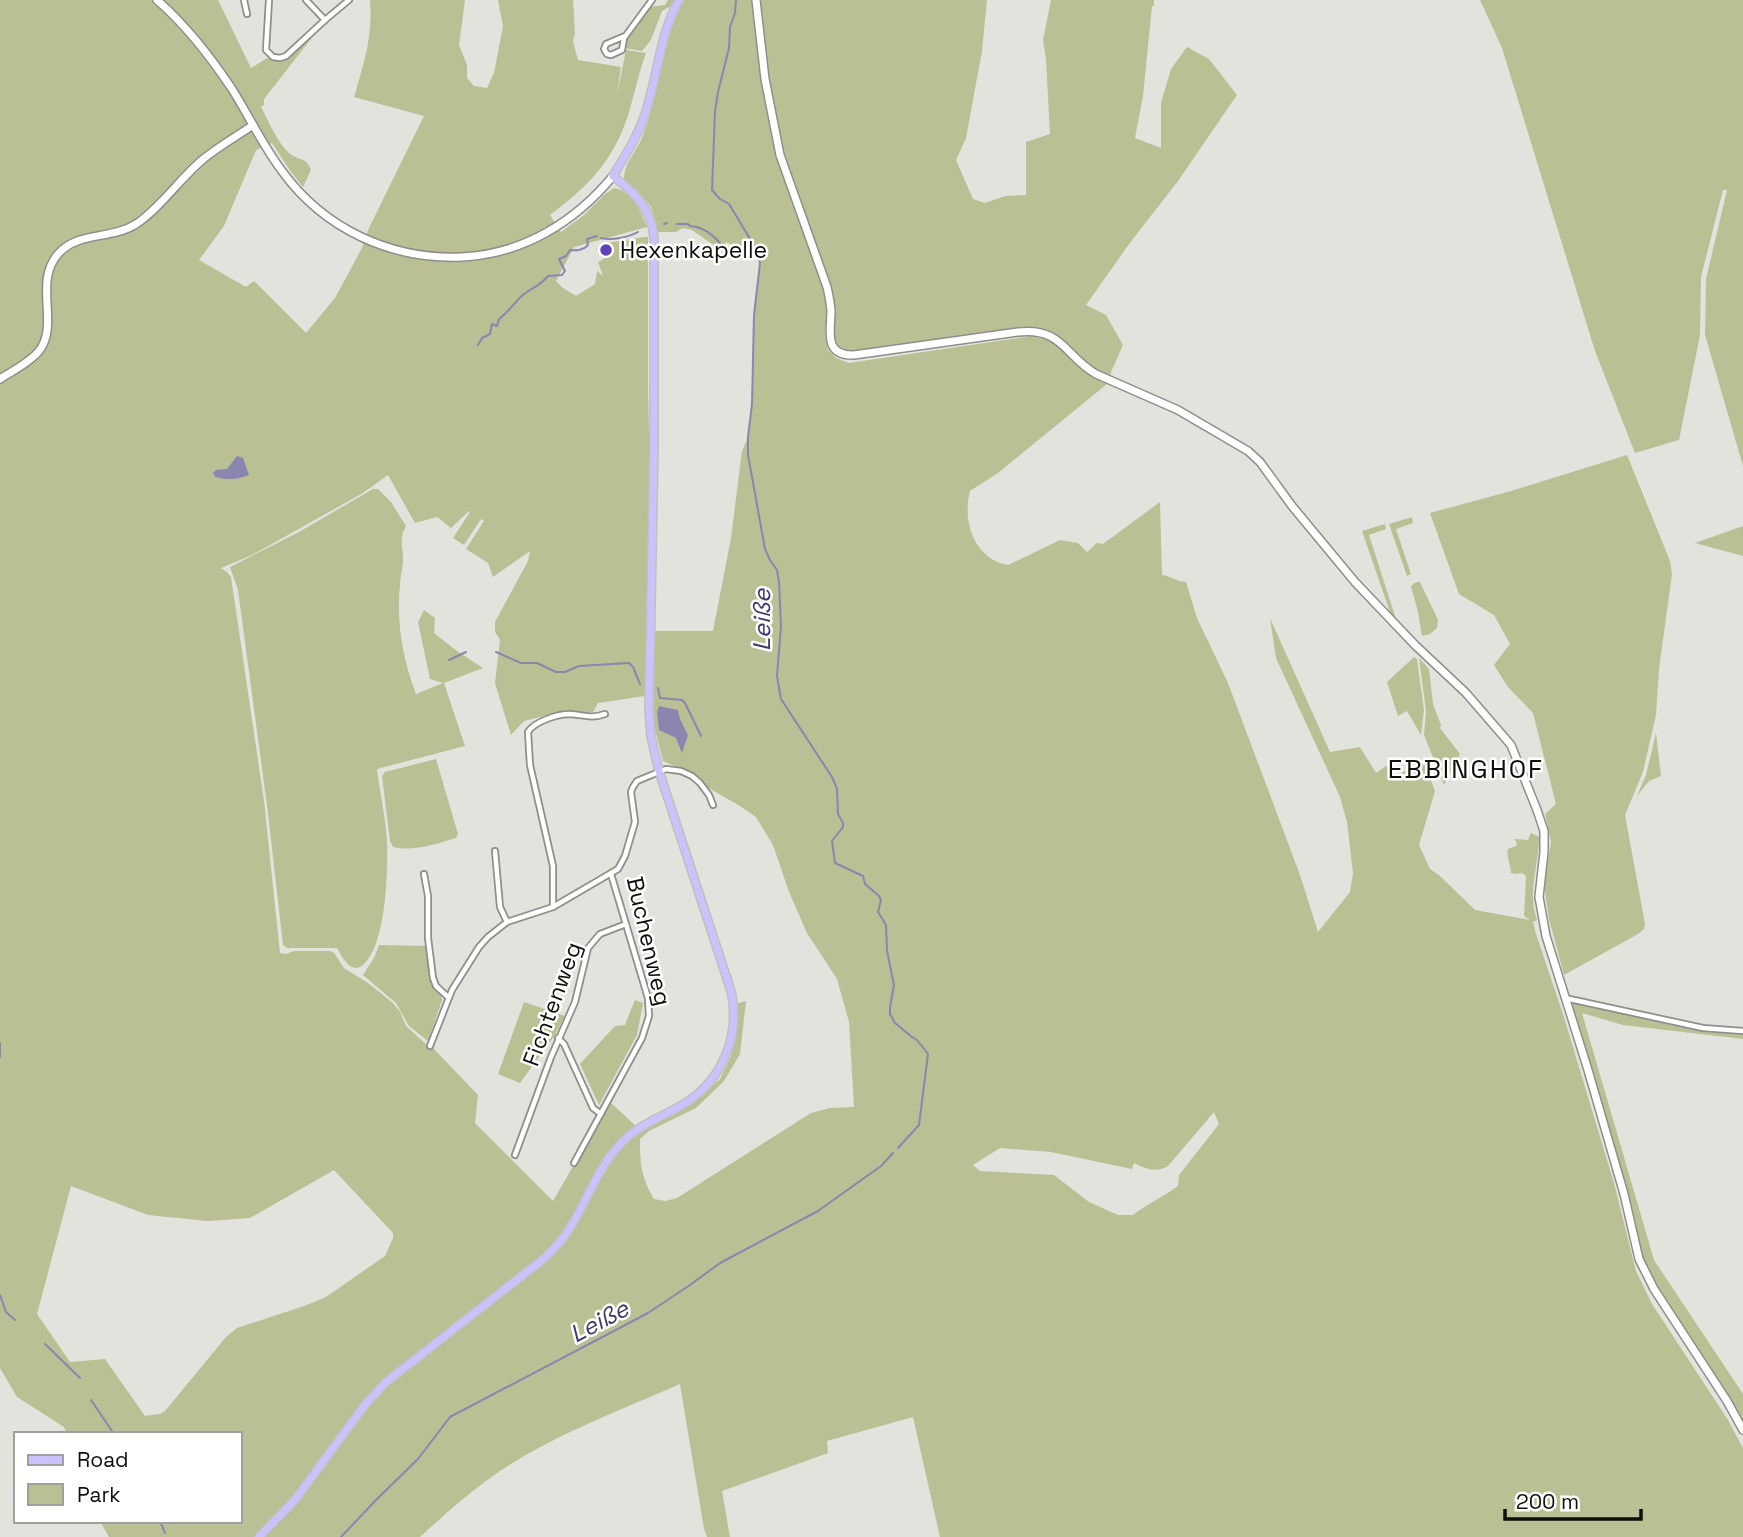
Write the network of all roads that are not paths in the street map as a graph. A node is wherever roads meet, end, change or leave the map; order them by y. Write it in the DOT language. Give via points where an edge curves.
graph roads {
  1 [pos="157,0"];
  2 [pos="244,0"];
  3 [pos="269,0"];
  4 [pos="306,0"];
  5 [pos="349,0"];
  6 [pos="652,0"];
  7 [pos="679,0"];
  8 [pos="755,0"];
  9 [pos="247,14"];
  10 [pos="325,20"];
  11 [pos="625,36"];
  12 [pos="253,125"];
  13 [pos="613,176"];
  14 [pos="0,379"];
  15 [pos="605,714"];
  16 [pos="659,771"];
  17 [pos="713,805"];
  18 [pos="495,851"];
  19 [pos="424,874"];
  20 [pos="611,874"];
  21 [pos="553,907"];
  22 [pos="507,922"];
  23 [pos="626,924"];
  24 [pos="448,997"];
  25 [pos="1565,998"];
  26 [pos="1743,1031"];
  27 [pos="558,1038"];
  28 [pos="430,1046"];
  29 [pos="601,1114"];
  30 [pos="515,1155"];
  31 [pos="574,1163"];
  32 [pos="1743,1430"];
  33 [pos="259,1537"];
  1 -- 12 [label="street" via="195,37"];
  2 -- 9 [label="street"];
  3 -- 10 [label="street" via="266,45 273,57 286,56"];
  4 -- 10 [label="street"];
  5 -- 10 [label="street"];
  6 -- 11 [label="street"];
  7 -- 13 [label="main road" via="662,40 638,133"];
  8 -- 25 [label="street" via="775,134 827,287 834,349 854,355 1018,332 1046,334 1065,345 1087,369 1178,410 1254,456 1354,582 1466,693 1511,745 1544,831 1540,904"];
  11 -- 11 [label="street" via="606,44 607,54 621,51"];
  12 -- 13 [label="street" via="290,182 341,226 391,249 434,257 505,250 543,234 582,209"];
  12 -- 14 [label="street" via="201,161 138,223 75,241 58,254 46,282 47,323 42,346"];
  13 -- 16 [label="main road" via="639,200 653,232 649,710"];
  15 -- 21 [label="street" via="592,718 568,714 530,729 530,765 553,870"];
  16 -- 17 [label="street" via="673,769 692,776"];
  16 -- 20 [label="street, Buchenweg" via="633,786 635,822 625,856"];
  16 -- 33 [label="main road" via="732,996 734,1029 724,1060 694,1097 621,1143 563,1239 546,1257 385,1383 295,1500"];
  18 -- 22 [label="street" via="500,907"];
  19 -- 24 [label="street" via="433,978"];
  20 -- 21 [label="street"];
  20 -- 23 [label="street, Buchenweg"];
  21 -- 22 [label="street"];
  22 -- 24 [label="street" via="483,942"];
  23 -- 27 [label="street, Fichtenweg" via="604,932 590,944 575,1002"];
  23 -- 29 [label="street, Buchenweg" via="647,993 648,1020"];
  24 -- 28 [label="street"];
  25 -- 26 [label="street" via="1703,1028"];
  25 -- 32 [label="street" via="1642,1266"];
  27 -- 29 [label="street" via="593,1108"];
  27 -- 30 [label="street, Fichtenweg"];
  29 -- 31 [label="street, Buchenweg"];
}
